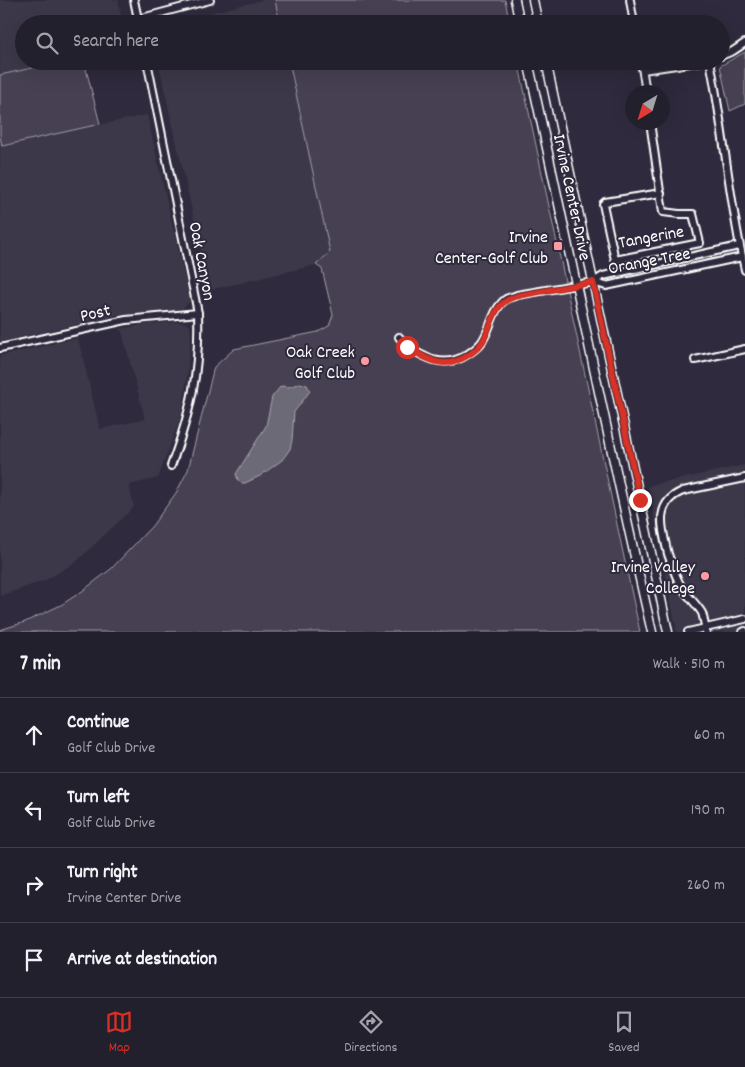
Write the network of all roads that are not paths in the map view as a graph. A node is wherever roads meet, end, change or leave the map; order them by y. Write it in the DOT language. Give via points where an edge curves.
graph roads {
  1 [pos="134,0"];
  2 [pos="210,0"];
  3 [pos="515,0"];
  4 [pos="533,0"];
  5 [pos="630,0"];
  6 [pos="137,15"];
  7 [pos="159,15"];
  8 [pos="518,15"];
  9 [pos="536,15"];
  10 [pos="632,15"];
  11 [pos="745,43"];
  12 [pos="730,52"];
  13 [pos="149,70"];
  14 [pos="530,70"];
  15 [pos="548,70"];
  16 [pos="643,70"];
  17 [pos="712,70"];
  18 [pos="645,85"];
  19 [pos="651,130"];
  20 [pos="661,193"];
  21 [pos="739,246"];
  22 [pos="742,257"];
  23 [pos="745,270"];
  24 [pos="593,282"];
  25 [pos="576,286"];
  26 [pos="198,313"];
  27 [pos="398,337"];
  28 [pos="0,348"];
  29 [pos="745,349"];
  30 [pos="695,360"];
  31 [pos="171,466"];
  32 [pos="745,478"];
  33 [pos="745,619"];
  34 [pos="706,630"];
  35 [pos="652,632"];
  36 [pos="668,632"];
  37 [pos="688,632"];
  1 -- 6 [label="street"];
  2 -- 7 [label="street"];
  3 -- 8 [label="main road"];
  4 -- 9 [label="main road"];
  5 -- 10 [label="street"];
  11 -- 12 [label="street"];
  13 -- 26 [label="street, Oak Canyon"];
  14 -- 25 [label="main road, Irvine Center Drive"];
  15 -- 24 [label="main road, Irvine Center Drive"];
  16 -- 18 [label="street"];
  17 -- 21 [label="street"];
  19 -- 20 [label="street, Tangerine"];
  20 -- 20 [label="street, Tangerine" via="664,212 693,214 700,243 615,260 603,204"];
  21 -- 22 [label="street"];
  21 -- 24 [label="street, Orange Tree" via="603,276"];
  22 -- 23 [label="street"];
  22 -- 24 [label="street, Orange Tree" via="606,286"];
  24 -- 25 [label="street"];
  24 -- 36 [label="main road, Irvine Center Drive"];
  25 -- 27 [label="street" via="506,299 482,341 473,352 458,360 443,363 421,356"];
  25 -- 35 [label="main road, Irvine Center Drive"];
  26 -- 28 [label="street, Post" via="126,320"];
  26 -- 31 [label="street, Oak Canyon" via="196,375 182,436"];
  29 -- 30 [label="street"];
  32 -- 34 [label="street" via="675,494 664,508 662,532 675,575 702,614"];
  33 -- 34 [label="street"];
  34 -- 37 [label="street"];
}
